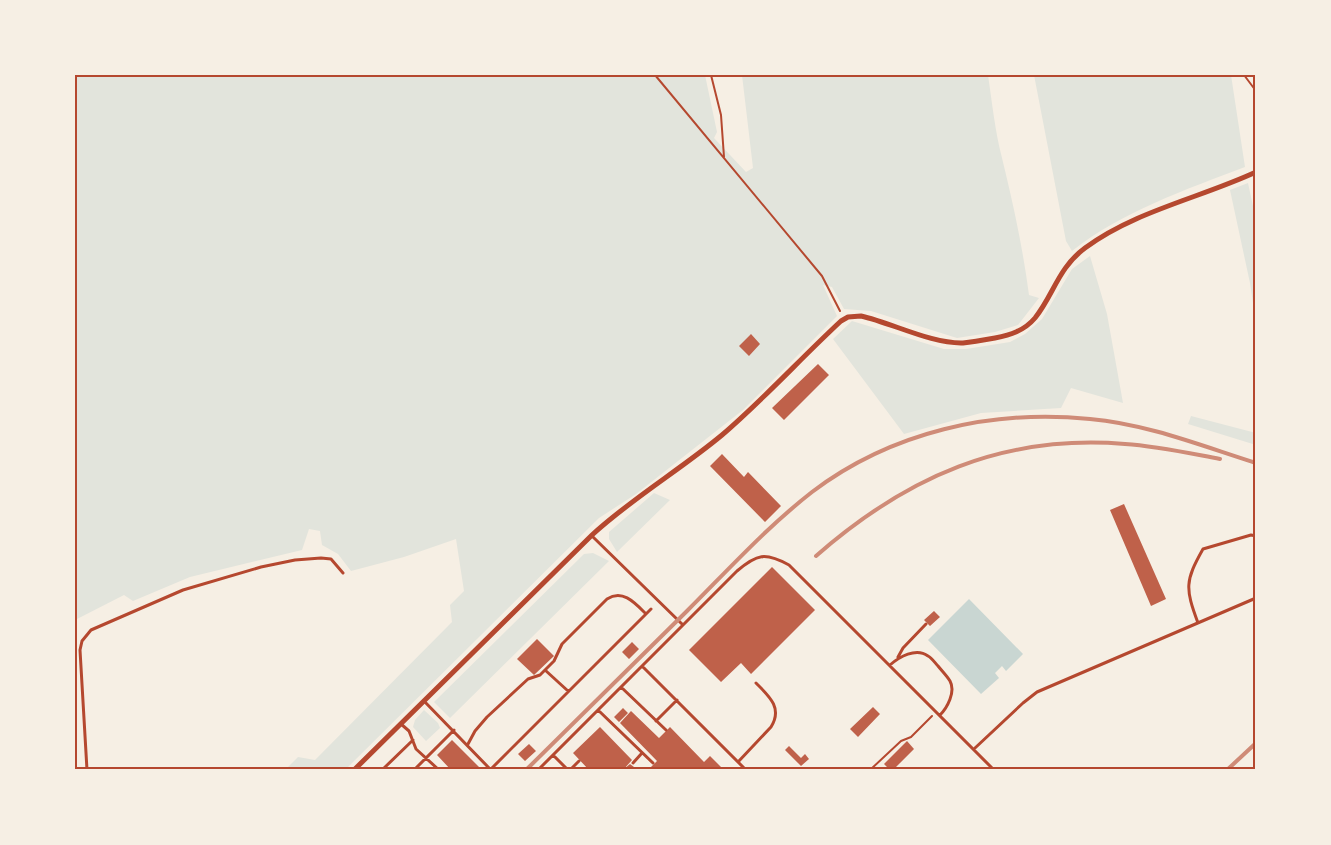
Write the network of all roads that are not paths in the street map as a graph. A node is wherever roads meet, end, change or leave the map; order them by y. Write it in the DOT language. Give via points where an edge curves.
graph roads {
  1 [pos="1256,172"];
  2 [pos="592,536"];
  3 [pos="1256,536"];
  4 [pos="343,573"];
  5 [pos="1256,598"];
  6 [pos="651,609"];
  7 [pos="646,614"];
  8 [pos="1198,623"];
  9 [pos="926,624"];
  10 [pos="682,626"];
  11 [pos="898,657"];
  12 [pos="890,665"];
  13 [pos="642,666"];
  14 [pos="545,670"];
  15 [pos="756,683"];
  16 [pos="621,687"];
  17 [pos="568,691"];
  18 [pos="677,700"];
  19 [pos="424,701"];
  20 [pos="598,710"];
  21 [pos="940,715"];
  22 [pos="656,721"];
  23 [pos="401,724"];
  24 [pos="453,730"];
  25 [pos="666,730"];
  26 [pos="413,740"];
  27 [pos="468,744"];
  28 [pos="975,749"];
  29 [pos="642,753"];
  30 [pos="553,755"];
  31 [pos="426,758"];
  32 [pos="579,760"];
  33 [pos="738,762"];
  34 [pos="633,763"];
  35 [pos="653,763"];
  36 [pos="87,770"];
  37 [pos="354,770"];
  38 [pos="382,770"];
  39 [pos="414,770"];
  40 [pos="439,770"];
  41 [pos="491,770"];
  42 [pos="538,770"];
  43 [pos="569,770"];
  44 [pos="746,770"];
  45 [pos="994,770"];
  1 -- 2 [label="street" via="1166,206 1104,236 1070,261 1035,318 1011,335 962,343 871,318 844,319 723,434"];
  2 -- 10 [label="lane"];
  2 -- 19 [label="street"];
  3 -- 8 [label="lane" via="1203,549 1192,567 1188,594"];
  4 -- 36 [label="lane" via="331,559 321,558 261,567 183,590 91,630 80,650"];
  5 -- 8 [label="lane"];
  6 -- 7 [label="lane"];
  7 -- 14 [label="lane" via="626,596 611,596 562,644"];
  7 -- 17 [label="lane"];
  8 -- 28 [label="lane" via="1037,692"];
  9 -- 11 [label="lane"];
  10 -- 12 [label="lane" via="751,559 777,558 789,565"];
  10 -- 13 [label="lane"];
  11 -- 12 [label="lane"];
  11 -- 21 [label="lane" via="919,653 928,656 950,680 947,707"];
  12 -- 21 [label="lane"];
  13 -- 16 [label="lane"];
  13 -- 18 [label="lane"];
  14 -- 17 [label="lane"];
  14 -- 27 [label="lane" via="528,679 487,717"];
  15 -- 33 [label="lane" via="775,707 775,721"];
  16 -- 20 [label="lane"];
  16 -- 22 [label="lane"];
  17 -- 41 [label="lane"];
  18 -- 22 [label="lane"];
  18 -- 33 [label="lane"];
  19 -- 23 [label="street"];
  19 -- 24 [label="lane"];
  20 -- 29 [label="lane"];
  20 -- 30 [label="lane"];
  21 -- 28 [label="lane"];
  22 -- 25 [label="lane"];
  23 -- 26 [label="lane"];
  23 -- 37 [label="street"];
  24 -- 27 [label="lane"];
  24 -- 31 [label="lane"];
  26 -- 31 [label="lane"];
  26 -- 38 [label="lane"];
  27 -- 41 [label="lane"];
  28 -- 45 [label="lane"];
  29 -- 34 [label="lane"];
  29 -- 35 [label="lane"];
  30 -- 42 [label="lane"];
  30 -- 43 [label="lane"];
  31 -- 39 [label="lane"];
  31 -- 40 [label="lane"];
  32 -- 43 [label="lane"];
  33 -- 44 [label="lane"];
}
